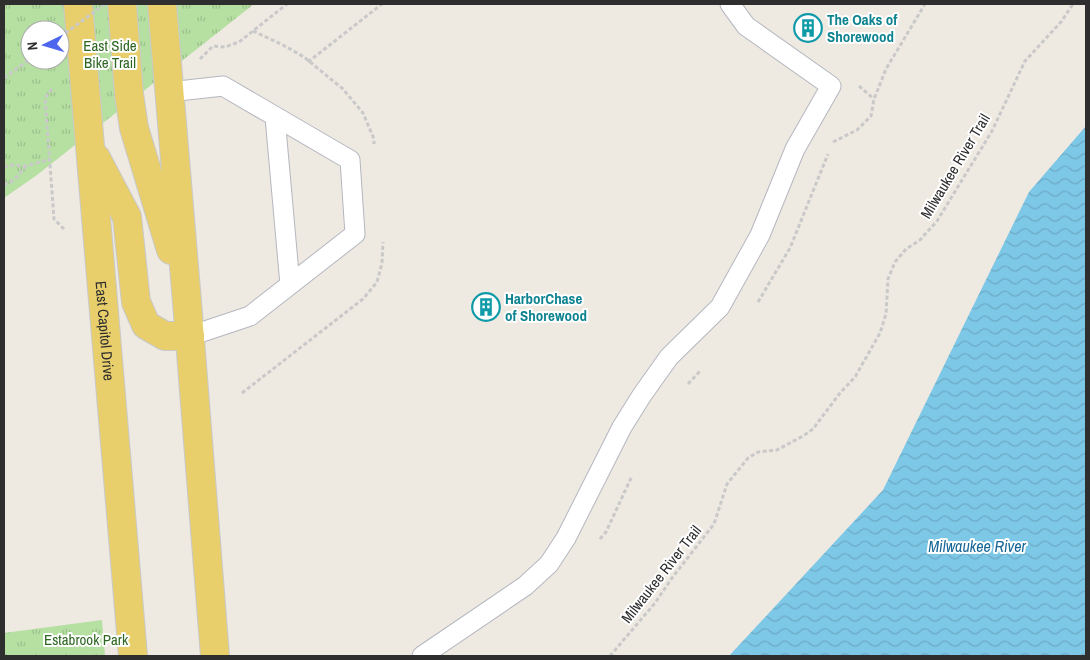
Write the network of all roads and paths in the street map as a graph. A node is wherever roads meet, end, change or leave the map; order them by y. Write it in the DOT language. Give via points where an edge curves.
graph roads {
  1 [pos="78,4"];
  2 [pos="106,4"];
  3 [pos="122,4"];
  4 [pos="162,4"];
  5 [pos="287,4"];
  6 [pos="382,4"];
  7 [pos="730,4"];
  8 [pos="1073,4"];
  9 [pos="70,30"];
  10 [pos="213,46"];
  11 [pos="308,62"];
  12 [pos="20,66"];
  13 [pos="4,78"];
  14 [pos="169,92"];
  15 [pos="45,98"];
  16 [pos="275,116"];
  17 [pos="91,148"];
  18 [pos="50,159"];
  19 [pos="26,166"];
  20 [pos="4,167"];
  21 [pos="4,185"];
  22 [pos="54,219"];
  23 [pos="290,285"];
  24 [pos="188,302"];
  25 [pos="190,336"];
  26 [pos="133,656"];
  27 [pos="215,656"];
  28 [pos="422,656"];
  29 [pos="610,656"];
  1 -- 17 [label="main road, East Capitol Drive"];
  2 -- 9 [label="path, bridge"];
  3 -- 24 [label="main road" via="134,128"];
  4 -- 14 [label="main road"];
  5 -- 10 [label="path" via="239,42 225,47"];
  6 -- 11 [label="path"];
  7 -- 28 [label="lane" via="746,26 831,86 795,149 760,235 720,307 669,357 642,395 622,427 566,538 548,564 524,586"];
  8 -- 29 [label="path, Milwaukee River Trail" via="1025,61 992,131 937,221 895,262 888,279 886,314 880,333 856,377 813,429 777,450 758,452 748,458 727,484 714,524 655,603"];
  12 -- 13 [label="path"];
  14 -- 16 [label="lane" via="223,86"];
  14 -- 24 [label="main road"];
  15 -- 18 [label="path"];
  16 -- 23 [label="lane"];
  16 -- 23 [label="lane" via="350,160 355,234"];
  17 -- 25 [label="main road" via="127,217 136,302 146,325 165,336"];
  17 -- 26 [label="main road, East Capitol Drive"];
  18 -- 19 [label="path"];
  18 -- 22 [label="path"];
  19 -- 20 [label="path"];
  19 -- 21 [label="path" via="14,180"];
  23 -- 25 [label="lane" via="250,316"];
  24 -- 25 [label="main road"];
  25 -- 27 [label="main road"];
}
